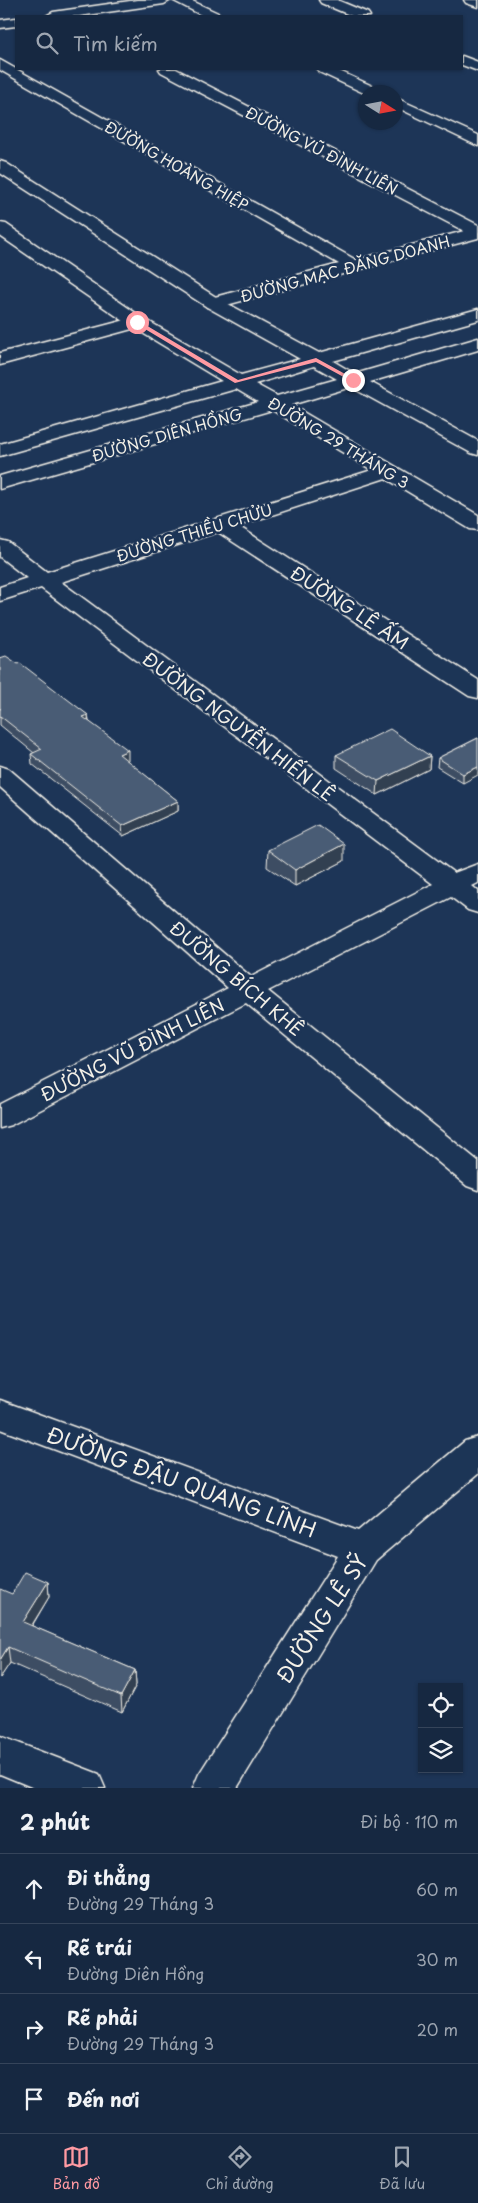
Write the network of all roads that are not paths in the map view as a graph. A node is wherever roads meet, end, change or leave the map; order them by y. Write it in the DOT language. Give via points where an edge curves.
graph roads {
  1 [pos="164,0"];
  2 [pos="179,0"];
  3 [pos="326,0"];
  4 [pos="471,0"];
  5 [pos="478,3"];
  6 [pos="57,13"];
  7 [pos="211,15"];
  8 [pos="361,15"];
  9 [pos="15,22"];
  10 [pos="0,24"];
  11 [pos="463,60"];
  12 [pos="0,64"];
  13 [pos="478,67"];
  14 [pos="168,70"];
  15 [pos="326,70"];
  16 [pos="359,85"];
  17 [pos="403,105"];
  18 [pos="478,142"];
  19 [pos="0,166"];
  20 [pos="0,228"];
  21 [pos="478,233"];
  22 [pos="354,266"];
  23 [pos="213,303"];
  24 [pos="478,314"];
  25 [pos="137,322"];
  26 [pos="478,344"];
  27 [pos="0,359"];
  28 [pos="316,360"];
  29 [pos="353,380"];
  30 [pos="238,382"];
  31 [pos="272,403"];
  32 [pos="478,449"];
  33 [pos="0,450"];
  34 [pos="388,471"];
  35 [pos="0,483"];
  36 [pos="221,524"];
  37 [pos="478,524"];
  38 [pos="0,546"];
  39 [pos="43,580"];
  40 [pos="0,594"];
  41 [pos="478,691"];
  42 [pos="0,774"];
  43 [pos="478,872"];
  44 [pos="452,885"];
  45 [pos="478,904"];
  46 [pos="248,990"];
  47 [pos="0,1117"];
  48 [pos="478,1178"];
  49 [pos="0,1414"];
  50 [pos="478,1452"];
  51 [pos="363,1549"];
  52 [pos="0,1755"];
  53 [pos="84,1788"];
  54 [pos="214,1788"];
  1 -- 6 [label="street"];
  2 -- 7 [label="street"];
  3 -- 8 [label="street"];
  4 -- 5 [label="street"];
  9 -- 10 [label="street"];
  11 -- 13 [label="street"];
  12 -- 22 [label="street, ĐƯỜNG HOÀNG HIỆP"];
  14 -- 21 [label="street, ĐƯỜNG VŨ ĐÌNH LIÊN"];
  15 -- 16 [label="street"];
  17 -- 18 [label="street"];
  19 -- 23 [label="street"];
  20 -- 25 [label="street, ĐƯỜNG 29 THÁNG 3"];
  21 -- 22 [label="street, ĐƯỜNG MẠC ĐĂNG DOANH"];
  22 -- 23 [label="street, ĐƯỜNG MẠC ĐĂNG DOANH"];
  23 -- 28 [label="street"];
  24 -- 28 [label="street, ĐƯỜNG DIÊN HỒNG"];
  25 -- 27 [label="street"];
  25 -- 30 [label="street, ĐƯỜNG 29 THÁNG 3"];
  26 -- 29 [label="street, ĐƯỜNG DIÊN HỒNG"];
  28 -- 29 [label="street"];
  28 -- 30 [label="street, ĐƯỜNG DIÊN HỒNG"];
  29 -- 31 [label="street, ĐƯỜNG DIÊN HỒNG"];
  29 -- 32 [label="street"];
  30 -- 31 [label="street, ĐƯỜNG 29 THÁNG 3"];
  30 -- 33 [label="street, ĐƯỜNG DIÊN HỒNG"];
  31 -- 34 [label="street, ĐƯỜNG 29 THÁNG 3"];
  31 -- 35 [label="street, ĐƯỜNG DIÊN HỒNG"];
  34 -- 36 [label="street, ĐƯỜNG THIỀU CHỬU"];
  34 -- 37 [label="street, ĐƯỜNG 29 THÁNG 3"];
  36 -- 39 [label="street, ĐƯỜNG THIỀU CHỬU"];
  36 -- 41 [label="street, ĐƯỜNG LÊ ẤM"];
  38 -- 39 [label="street, ĐƯỜNG NGUYỄN HIẾN LÊ"];
  39 -- 40 [label="street, ĐƯỜNG THIỀU CHỬU"];
  39 -- 44 [label="street, ĐƯỜNG NGUYỄN HIẾN LÊ"];
  42 -- 46 [label="street, ĐƯỜNG BÍCH KHÊ"];
  43 -- 44 [label="street, ĐƯỜNG VŨ ĐÌNH LIÊN"];
  44 -- 45 [label="street, ĐƯỜNG NGUYỄN HIẾN LÊ"];
  44 -- 46 [label="street, ĐƯỜNG VŨ ĐÌNH LIÊN"];
  46 -- 47 [label="street, ĐƯỜNG VŨ ĐÌNH LIÊN"];
  46 -- 48 [label="street, ĐƯỜNG BÍCH KHÊ"];
  49 -- 51 [label="street, ĐƯỜNG ĐẬU QUANG LĨNH"];
  50 -- 51 [label="street, ĐƯỜNG LÊ SỸ"];
  51 -- 54 [label="street, ĐƯỜNG LÊ SỸ"];
  52 -- 53 [label="street"];
}
